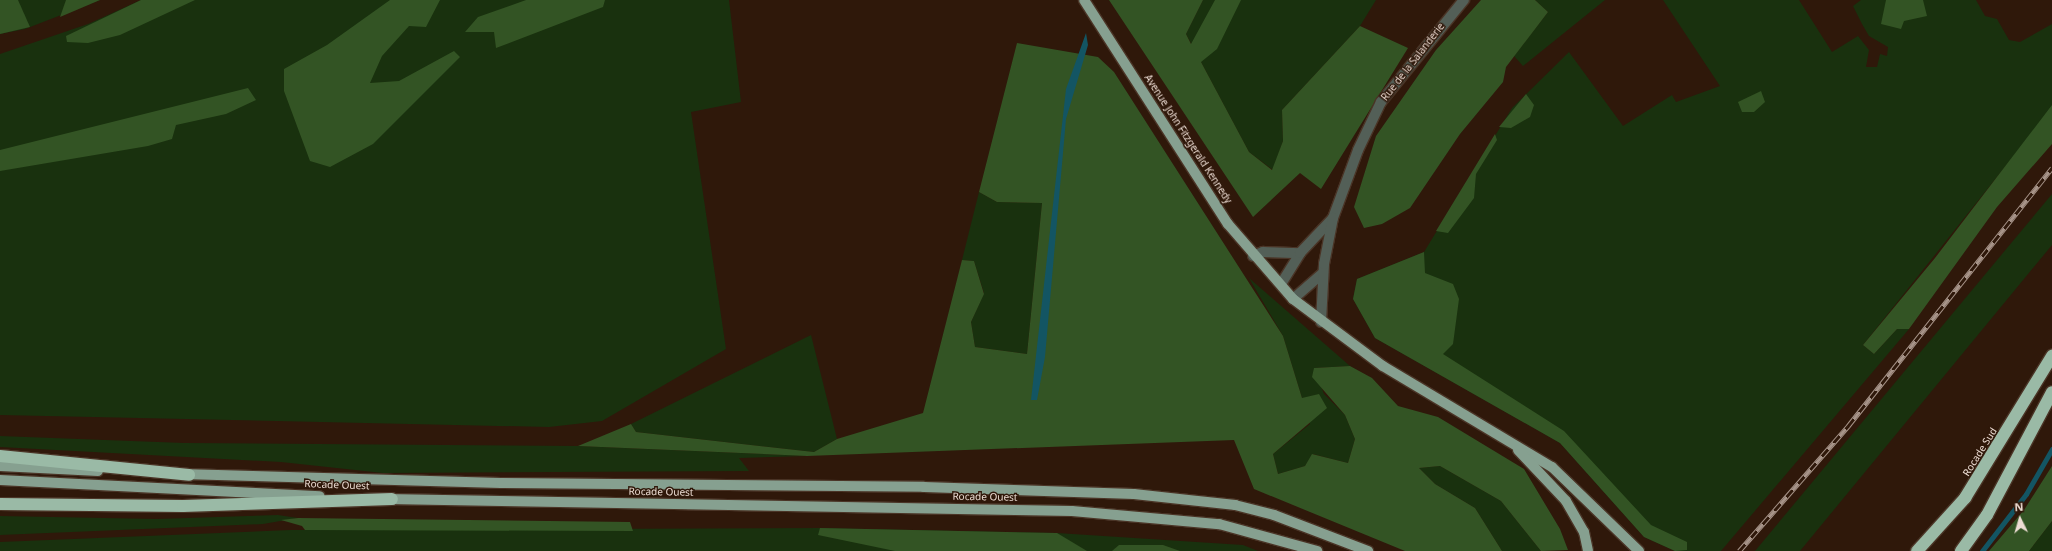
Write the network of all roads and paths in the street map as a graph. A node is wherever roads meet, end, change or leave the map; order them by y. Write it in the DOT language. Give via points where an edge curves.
graph roads {
  1 [pos="1084,0"];
  2 [pos="1464,0"];
  3 [pos="1333,218"];
  4 [pos="1300,253"];
  5 [pos="1253,256"];
  6 [pos="1323,273"];
  7 [pos="1281,284"];
  8 [pos="1293,299"];
  9 [pos="1320,322"];
  10 [pos="2052,356"];
  11 [pos="2052,392"];
  12 [pos="1495,430"];
  13 [pos="0,456"];
  14 [pos="0,466"];
  15 [pos="189,475"];
  16 [pos="0,480"];
  17 [pos="392,499"];
  18 [pos="0,504"];
  19 [pos="1317,551"];
  20 [pos="1368,551"];
  21 [pos="1588,551"];
  22 [pos="1639,551"];
  23 [pos="1917,551"];
  24 [pos="1961,551"];
  1 -- 5 [label="main road, Avenue John Fitzgerald Kennedy" via="1228,224"];
  2 -- 3 [label="street, Rue de la Salanderie" via="1381,102 1358,150"];
  3 -- 4 [label="street, Rue de la Salanderie"];
  3 -- 6 [label="street"];
  4 -- 5 [label="street" via="1263,252"];
  4 -- 7 [label="street, Rue de la Salanderie"];
  5 -- 7 [label="main road, Avenue John Fitzgerald Kennedy"];
  6 -- 8 [label="street"];
  6 -- 9 [label="street"];
  7 -- 8 [label="main road, Avenue John Fitzgerald Kennedy"];
  8 -- 9 [label="main road"];
  9 -- 12 [label="main road" via="1383,366"];
  10 -- 23 [label="highway, Rocade Sud" via="1965,498"];
  11 -- 24 [label="highway" via="1990,510"];
  12 -- 21 [label="main road" via="1553,484 1578,519"];
  12 -- 22 [label="main road" via="1552,467"];
  13 -- 15 [label="highway"];
  14 -- 15 [label="main road, Rocade Ouest"];
  15 -- 20 [label="main road, Rocade Ouest" via="1060,490 1235,505 1308,527"];
  16 -- 17 [label="main road, Rocade Ouest"];
  17 -- 18 [label="highway" via="183,506"];
  17 -- 19 [label="main road, Rocade Ouest" via="1072,511 1219,524"];
}
